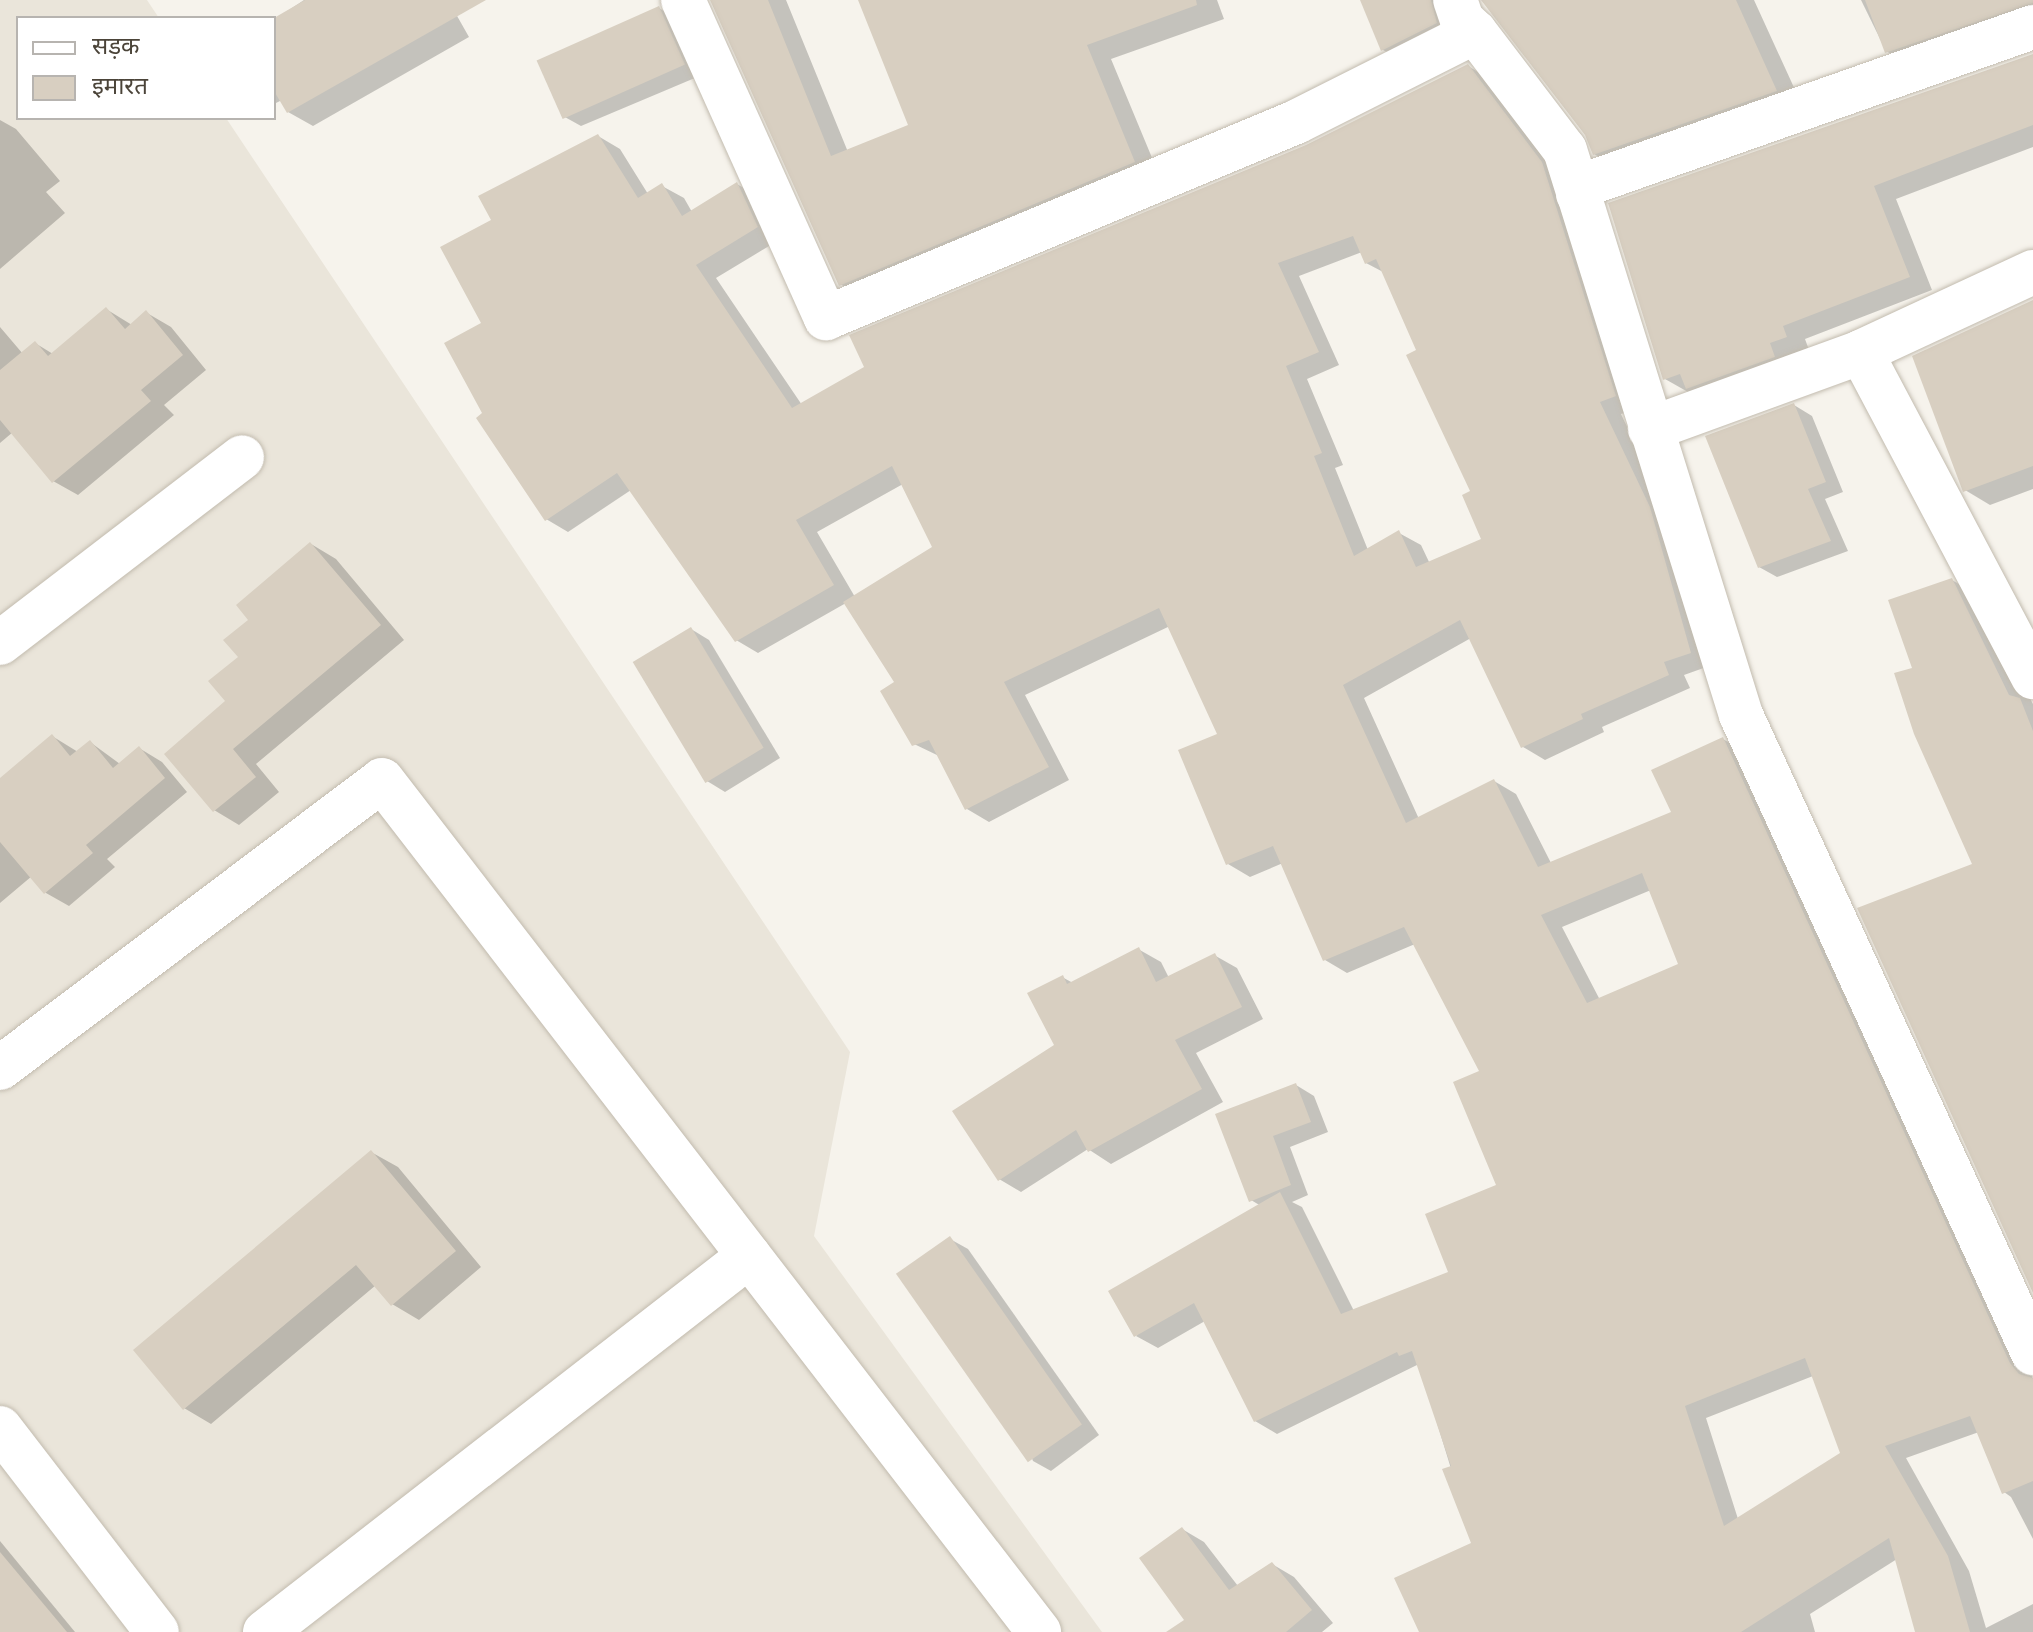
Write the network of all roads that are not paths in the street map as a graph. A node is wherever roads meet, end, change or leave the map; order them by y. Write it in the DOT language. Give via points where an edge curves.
graph roads {
  1 [pos="683,0"];
  2 [pos="1465,16"];
  3 [pos="2033,27"];
  4 [pos="1578,194"];
  5 [pos="2033,272"];
  6 [pos="1861,352"];
  7 [pos="1650,429"];
  8 [pos="242,457"];
  9 [pos="0,643"];
  10 [pos="2033,677"];
  11 [pos="0,1068"];
  12 [pos="749,1256"];
  13 [pos="2033,1353"];
  14 [pos="0,1428"];
  15 [pos="157,1632"];
  16 [pos="265,1632"];
  17 [pos="1039,1632"];
  1 -- 2 [label="street" via="826,318 1296,122"];
  2 -- 4 [label="street" via="1565,150"];
  3 -- 4 [label="street" via="1590,183"];
  4 -- 7 [label="street"];
  5 -- 6 [label="street"];
  6 -- 7 [label="street"];
  6 -- 10 [label="street"];
  7 -- 13 [label="street" via="1741,715"];
  8 -- 9 [label="street"];
  11 -- 12 [label="street" via="382,780"];
  12 -- 16 [label="street"];
  12 -- 17 [label="street"];
  14 -- 15 [label="street"];
}
